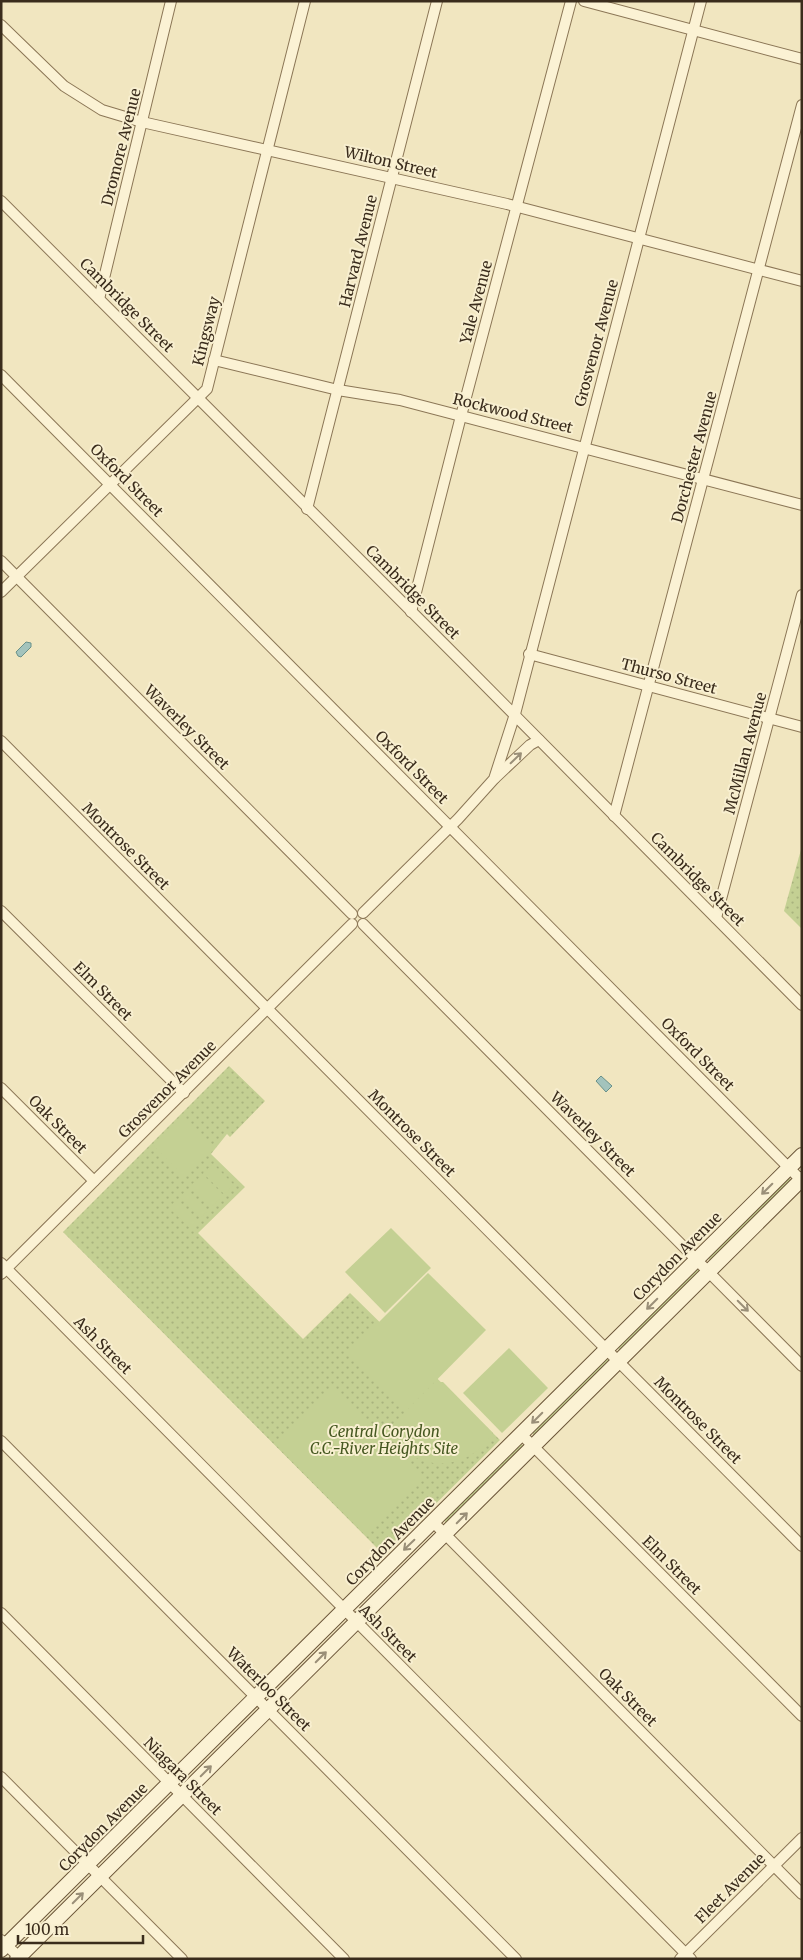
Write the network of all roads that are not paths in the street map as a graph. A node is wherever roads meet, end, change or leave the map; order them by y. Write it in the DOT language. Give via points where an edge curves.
graph roads {
  1 [pos="171,1"];
  2 [pos="305,1"];
  3 [pos="437,1"];
  4 [pos="571,1"];
  5 [pos="584,1"];
  6 [pos="702,1"];
  7 [pos="1,25"];
  8 [pos="694,30"];
  9 [pos="802,59"];
  10 [pos="802,105"];
  11 [pos="142,122"];
  12 [pos="268,149"];
  13 [pos="392,178"];
  14 [pos="1,201"];
  15 [pos="517,207"];
  16 [pos="639,239"];
  17 [pos="758,270"];
  18 [pos="802,281"];
  19 [pos="99,299"];
  20 [pos="214,360"];
  21 [pos="1,375"];
  22 [pos="338,390"];
  23 [pos="198,398"];
  24 [pos="461,416"];
  25 [pos="585,447"];
  26 [pos="703,479"];
  27 [pos="110,484"];
  28 [pos="802,505"];
  29 [pos="308,508"];
  30 [pos="1,561"];
  31 [pos="17,576"];
  32 [pos="1,592"];
  33 [pos="802,595"];
  34 [pos="411,612"];
  35 [pos="529,654"];
  36 [pos="648,687"];
  37 [pos="520,693"];
  38 [pos="498,698"];
  39 [pos="514,714"];
  40 [pos="769,719"];
  41 [pos="802,727"];
  42 [pos="539,740"];
  43 [pos="1,741"];
  44 [pos="494,779"];
  45 [pos="614,816"];
  46 [pos="450,827"];
  47 [pos="1,911"];
  48 [pos="716,918"];
  49 [pos="358,919"];
  50 [pos="802,1005"];
  51 [pos="267,1010"];
  52 [pos="1,1088"];
  53 [pos="184,1093"];
  54 [pos="802,1155"];
  55 [pos="789,1168"];
  56 [pos="801,1180"];
  57 [pos="94,1182"];
  58 [pos="696,1260"];
  59 [pos="3,1269"];
  60 [pos="708,1272"];
  61 [pos="606,1349"];
  62 [pos="618,1361"];
  63 [pos="802,1366"];
  64 [pos="521,1434"];
  65 [pos="1,1441"];
  66 [pos="533,1447"];
  67 [pos="433,1522"];
  68 [pos="446,1534"];
  69 [pos="802,1546"];
  70 [pos="344,1610"];
  71 [pos="1,1613"];
  72 [pos="356,1622"];
  73 [pos="256,1698"];
  74 [pos="269,1710"];
  75 [pos="802,1716"];
  76 [pos="1,1776"];
  77 [pos="169,1783"];
  78 [pos="182,1796"];
  79 [pos="802,1838"];
  80 [pos="88,1864"];
  81 [pos="774,1866"];
  82 [pos="100,1876"];
  83 [pos="802,1894"];
  84 [pos="3,1945"];
  85 [pos="686,1957"];
  86 [pos="18,1958"];
  87 [pos="182,1959"];
  88 [pos="344,1959"];
  89 [pos="516,1959"];
  1 -- 11 [label="street, Dromore Avenue"];
  2 -- 12 [label="street, Kingsway"];
  3 -- 13 [label="street, Harvard Avenue"];
  4 -- 15 [label="street, Yale Avenue"];
  5 -- 8 [label="street"];
  6 -- 8 [label="street, Grosvenor Avenue"];
  7 -- 11 [label="street, Wilton Street" via="64,86 102,110"];
  8 -- 9 [label="street"];
  8 -- 16 [label="street, Grosvenor Avenue"];
  10 -- 17 [label="street, Dorchester Avenue"];
  11 -- 12 [label="street, Wilton Street"];
  11 -- 19 [label="street, Dromore Avenue"];
  12 -- 13 [label="street, Wilton Street"];
  12 -- 20 [label="street, Kingsway"];
  13 -- 15 [label="street, Wilton Street"];
  13 -- 22 [label="street, Harvard Avenue"];
  14 -- 19 [label="street, Cambridge Street"];
  15 -- 16 [label="street, Wilton Street"];
  15 -- 24 [label="street, Yale Avenue"];
  16 -- 17 [label="street, Wilton Street"];
  16 -- 25 [label="street, Grosvenor Avenue"];
  17 -- 18 [label="street, Wilton Street"];
  17 -- 26 [label="street, Dorchester Avenue"];
  19 -- 23 [label="street, Cambridge Street"];
  20 -- 22 [label="street, Rockwood Street"];
  20 -- 23 [label="street, Kingsway" via="207,389"];
  21 -- 27 [label="street, Oxford Street"];
  22 -- 24 [label="street, Rockwood Street" via="400,400"];
  22 -- 29 [label="street, Harvard Avenue"];
  23 -- 27 [label="street, Kingsway"];
  23 -- 29 [label="street, Cambridge Street"];
  24 -- 25 [label="street, Rockwood Street"];
  24 -- 34 [label="street, Yale Avenue"];
  25 -- 26 [label="street, Rockwood Street"];
  25 -- 35 [label="street, Grosvenor Avenue"];
  26 -- 28 [label="street, Rockwood Street"];
  26 -- 36 [label="street, Dorchester Avenue"];
  27 -- 31 [label="street, Kingsway"];
  27 -- 46 [label="street, Oxford Street"];
  29 -- 34 [label="street, Cambridge Street"];
  30 -- 31 [label="street, Waverley Street"];
  31 -- 32 [label="street, Kingsway"];
  31 -- 49 [label="street, Waverley Street"];
  33 -- 40 [label="street, McMillan Avenue"];
  34 -- 38 [label="street, Cambridge Street"];
  35 -- 36 [label="street, Thurso Street"];
  35 -- 37 [label="street, Grosvenor Avenue"];
  36 -- 40 [label="street, Thurso Street"];
  36 -- 45 [label="street, Dorchester Avenue"];
  37 -- 38 [label="street"];
  37 -- 39 [label="street, Grosvenor Avenue"];
  38 -- 39 [label="street, Cambridge Street"];
  39 -- 42 [label="street, Cambridge Street"];
  39 -- 44 [label="street, Grosvenor Avenue"];
  40 -- 41 [label="street, Thurso Street"];
  40 -- 48 [label="street, McMillan Avenue"];
  44 -- 42 [label="street, Grosvenor Avenue, one-way"];
  42 -- 45 [label="street, Cambridge Street"];
  43 -- 51 [label="street, Montrose Street"];
  44 -- 46 [label="street, Grosvenor Avenue"];
  45 -- 48 [label="street, Cambridge Street"];
  46 -- 49 [label="street, Grosvenor Avenue"];
  46 -- 55 [label="street, Oxford Street"];
  47 -- 53 [label="street, Elm Street"];
  48 -- 50 [label="street, Cambridge Street"];
  49 -- 51 [label="street, Grosvenor Avenue"];
  49 -- 58 [label="street, Waverley Street"];
  51 -- 53 [label="street, Grosvenor Avenue"];
  51 -- 61 [label="street, Montrose Street"];
  52 -- 57 [label="street, Oak Street"];
  53 -- 57 [label="street, Grosvenor Avenue"];
  54 -- 55 [label="main road, Corydon Avenue"];
  55 -- 56 [label="street, Oxford Street"];
  55 -- 58 [label="main road, Corydon Avenue, one-way"];
  56 -- 60 [label="main road"];
  57 -- 59 [label="street, Grosvenor Avenue"];
  58 -- 60 [label="street, Waverley Street"];
  58 -- 61 [label="main road, Corydon Avenue, one-way"];
  59 -- 70 [label="street, Ash Street"];
  60 -- 62 [label="main road"];
  60 -- 63 [label="street, Waverley Street, one-way"];
  61 -- 62 [label="street, Montrose Street"];
  61 -- 64 [label="main road, Corydon Avenue, one-way"];
  62 -- 66 [label="main road"];
  62 -- 69 [label="street, Montrose Street"];
  64 -- 66 [label="street, Elm Street"];
  64 -- 67 [label="main road, Corydon Avenue"];
  65 -- 73 [label="street, Waterloo Street"];
  68 -- 66 [label="main road, one-way"];
  66 -- 75 [label="street, Elm Street"];
  67 -- 68 [label="street, Oak Street"];
  67 -- 70 [label="main road, Corydon Avenue, one-way"];
  68 -- 72 [label="main road"];
  68 -- 81 [label="street, Oak Street"];
  70 -- 72 [label="street, Ash Street"];
  70 -- 73 [label="main road, Corydon Avenue"];
  71 -- 77 [label="street, Niagara Street"];
  74 -- 72 [label="main road, one-way"];
  72 -- 85 [label="street, Ash Street"];
  73 -- 74 [label="street, Waterloo Street"];
  73 -- 77 [label="main road, Corydon Avenue"];
  78 -- 74 [label="main road, one-way"];
  74 -- 89 [label="street, Waterloo Street"];
  76 -- 80 [label="street"];
  77 -- 78 [label="street, Niagara Street"];
  77 -- 80 [label="main road, Corydon Avenue"];
  78 -- 82 [label="main road"];
  78 -- 88 [label="street, Niagara Street"];
  79 -- 81 [label="street, Fleet Avenue"];
  80 -- 82 [label="street"];
  80 -- 84 [label="main road, Corydon Avenue"];
  81 -- 83 [label="street, Oak Street"];
  81 -- 85 [label="street, Fleet Avenue"];
  86 -- 82 [label="main road, one-way"];
  82 -- 87 [label="street"];
  84 -- 86 [label="street"];
}
